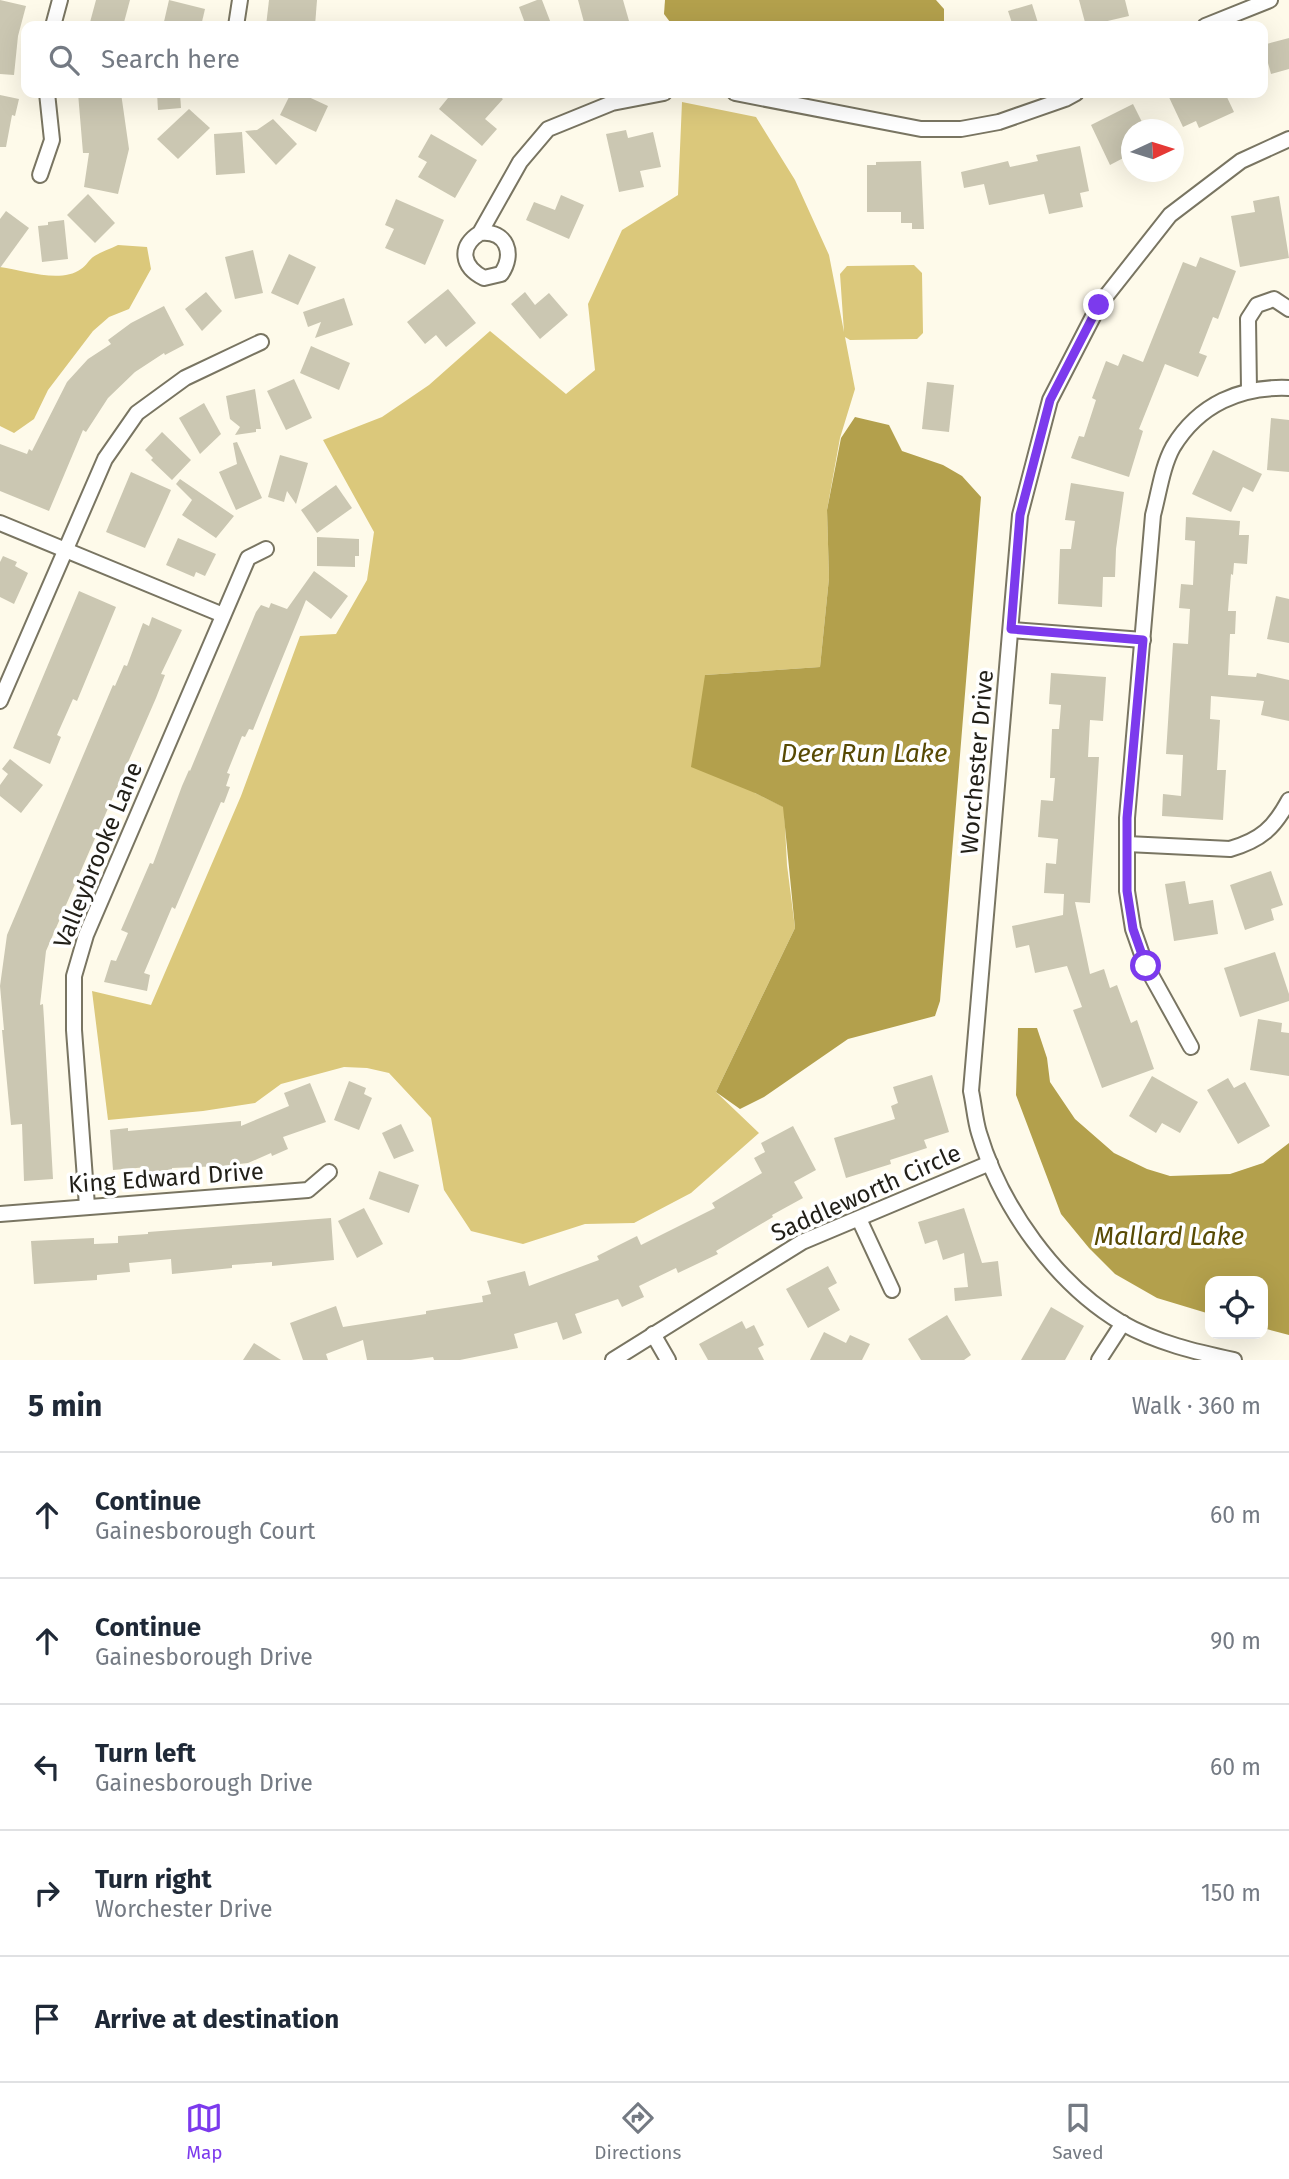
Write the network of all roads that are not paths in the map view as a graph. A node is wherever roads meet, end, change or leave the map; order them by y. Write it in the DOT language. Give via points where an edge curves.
graph roads {
  1 [pos="61,0"];
  2 [pos="240,0"];
  3 [pos="1270,0"];
  4 [pos="55,21"];
  5 [pos="237,21"];
  6 [pos="1218,21"];
  7 [pos="48,98"];
  8 [pos="638,98"];
  9 [pos="762,98"];
  10 [pos="1067,98"];
  11 [pos="1289,139"];
  12 [pos="40,175"];
  13 [pos="480,233"];
  14 [pos="1289,309"];
  15 [pos="261,342"];
  16 [pos="1289,388"];
  17 [pos="1249,390"];
  18 [pos="0,523"];
  19 [pos="267,549"];
  20 [pos="64,550"];
  21 [pos="223,615"];
  22 [pos="1011,629"];
  23 [pos="1143,640"];
  24 [pos="0,701"];
  25 [pos="1289,800"];
  26 [pos="1127,844"];
  27 [pos="1191,1047"];
  28 [pos="990,1163"];
  29 [pos="329,1172"];
  30 [pos="87,1206"];
  31 [pos="0,1214"];
  32 [pos="859,1219"];
  33 [pos="892,1290"];
  34 [pos="1123,1323"];
  35 [pos="653,1334"];
  36 [pos="614,1360"];
  37 [pos="668,1360"];
  38 [pos="1099,1360"];
  39 [pos="1234,1360"];
  1 -- 4 [label="street"];
  2 -- 5 [label="street"];
  3 -- 6 [label="street"];
  7 -- 12 [label="street" via="52,140"];
  8 -- 13 [label="street" via="612,103 548,129 520,162"];
  9 -- 10 [label="street" via="921,129 961,129 999,122"];
  11 -- 22 [label="street, Worchester Drive" via="1241,161 1170,215 1099,305 1050,400 1020,515"];
  14 -- 17 [label="street" via="1274,299 1257,304 1248,319"];
  15 -- 20 [label="street" via="185,378 136,413 105,459"];
  16 -- 17 [label="street"];
  17 -- 23 [label="street" via="1228,397 1188,427 1164,469 1153,515"];
  18 -- 20 [label="street"];
  19 -- 21 [label="street, Valleybrooke Lane" via="248,558"];
  20 -- 21 [label="street"];
  20 -- 24 [label="street"];
  21 -- 30 [label="street, Valleybrooke Lane" via="86,935 74,976"];
  22 -- 23 [label="street"];
  22 -- 28 [label="street, Worchester Drive" via="971,1091"];
  23 -- 26 [label="street"];
  25 -- 26 [label="street" via="1278,821 1266,831 1230,849"];
  26 -- 27 [label="street" via="1133,929 1146,966"];
  28 -- 32 [label="street, Saddleworth Circle"];
  28 -- 34 [label="street, Worchester Drive" via="1031,1238 1055,1268 1081,1294"];
  29 -- 30 [label="street, King Edward Drive" via="308,1190"];
  30 -- 31 [label="street, King Edward Drive"];
  32 -- 33 [label="street"];
  32 -- 35 [label="street, Saddleworth Circle" via="802,1242"];
  34 -- 38 [label="street"];
  34 -- 39 [label="street, Worchester Drive" via="1188,1350"];
  35 -- 36 [label="street, Saddleworth Circle"];
  35 -- 37 [label="street"];
}
